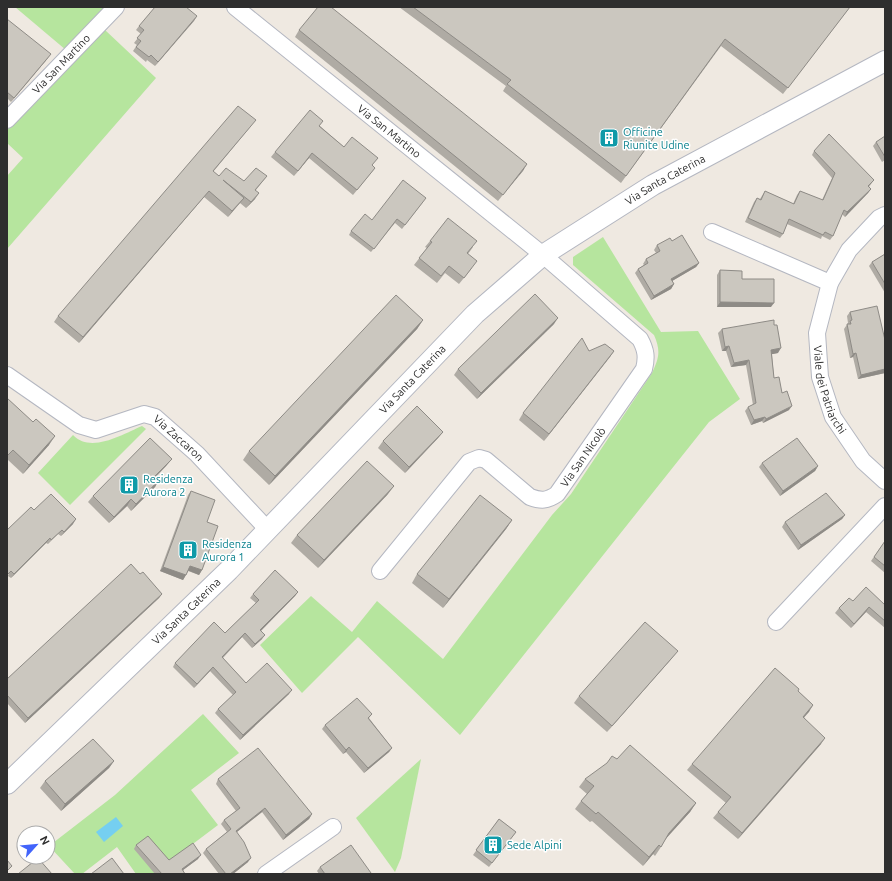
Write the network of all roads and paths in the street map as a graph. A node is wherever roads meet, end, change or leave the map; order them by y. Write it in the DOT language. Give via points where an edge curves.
graph roads {
  1 [pos="116,7"];
  2 [pos="235,7"];
  3 [pos="885,61"];
  4 [pos="7,120"];
  5 [pos="885,215"];
  6 [pos="712,232"];
  7 [pos="543,255"];
  8 [pos="830,283"];
  9 [pos="7,375"];
  10 [pos="885,481"];
  11 [pos="885,506"];
  12 [pos="268,530"];
  13 [pos="380,571"];
  14 [pos="776,622"];
  15 [pos="7,784"];
  16 [pos="333,827"];
  17 [pos="266,874"];
  1 -- 4 [label="street, Via San Martino"];
  2 -- 7 [label="street, Via San Martino"];
  3 -- 7 [label="street, Via Santa Caterina" via="654,185"];
  5 -- 8 [label="street, Viale dei Patriarchi" via="879,218 849,250"];
  6 -- 8 [label="street"];
  7 -- 12 [label="street, Via Santa Caterina" via="475,314"];
  7 -- 13 [label="street, Via San Nicolò" via="640,339 647,358 644,369 557,494 549,499 539,500 530,497 486,460 479,458 469,462"];
  8 -- 10 [label="street, Viale dei Patriarchi" via="817,333 820,377 834,417 863,461"];
  9 -- 12 [label="street, Via Zaccaron" via="80,425 96,430 144,414 155,417 197,454"];
  11 -- 14 [label="street"];
  12 -- 15 [label="street, Via Santa Caterina"];
  16 -- 17 [label="street"];
}
